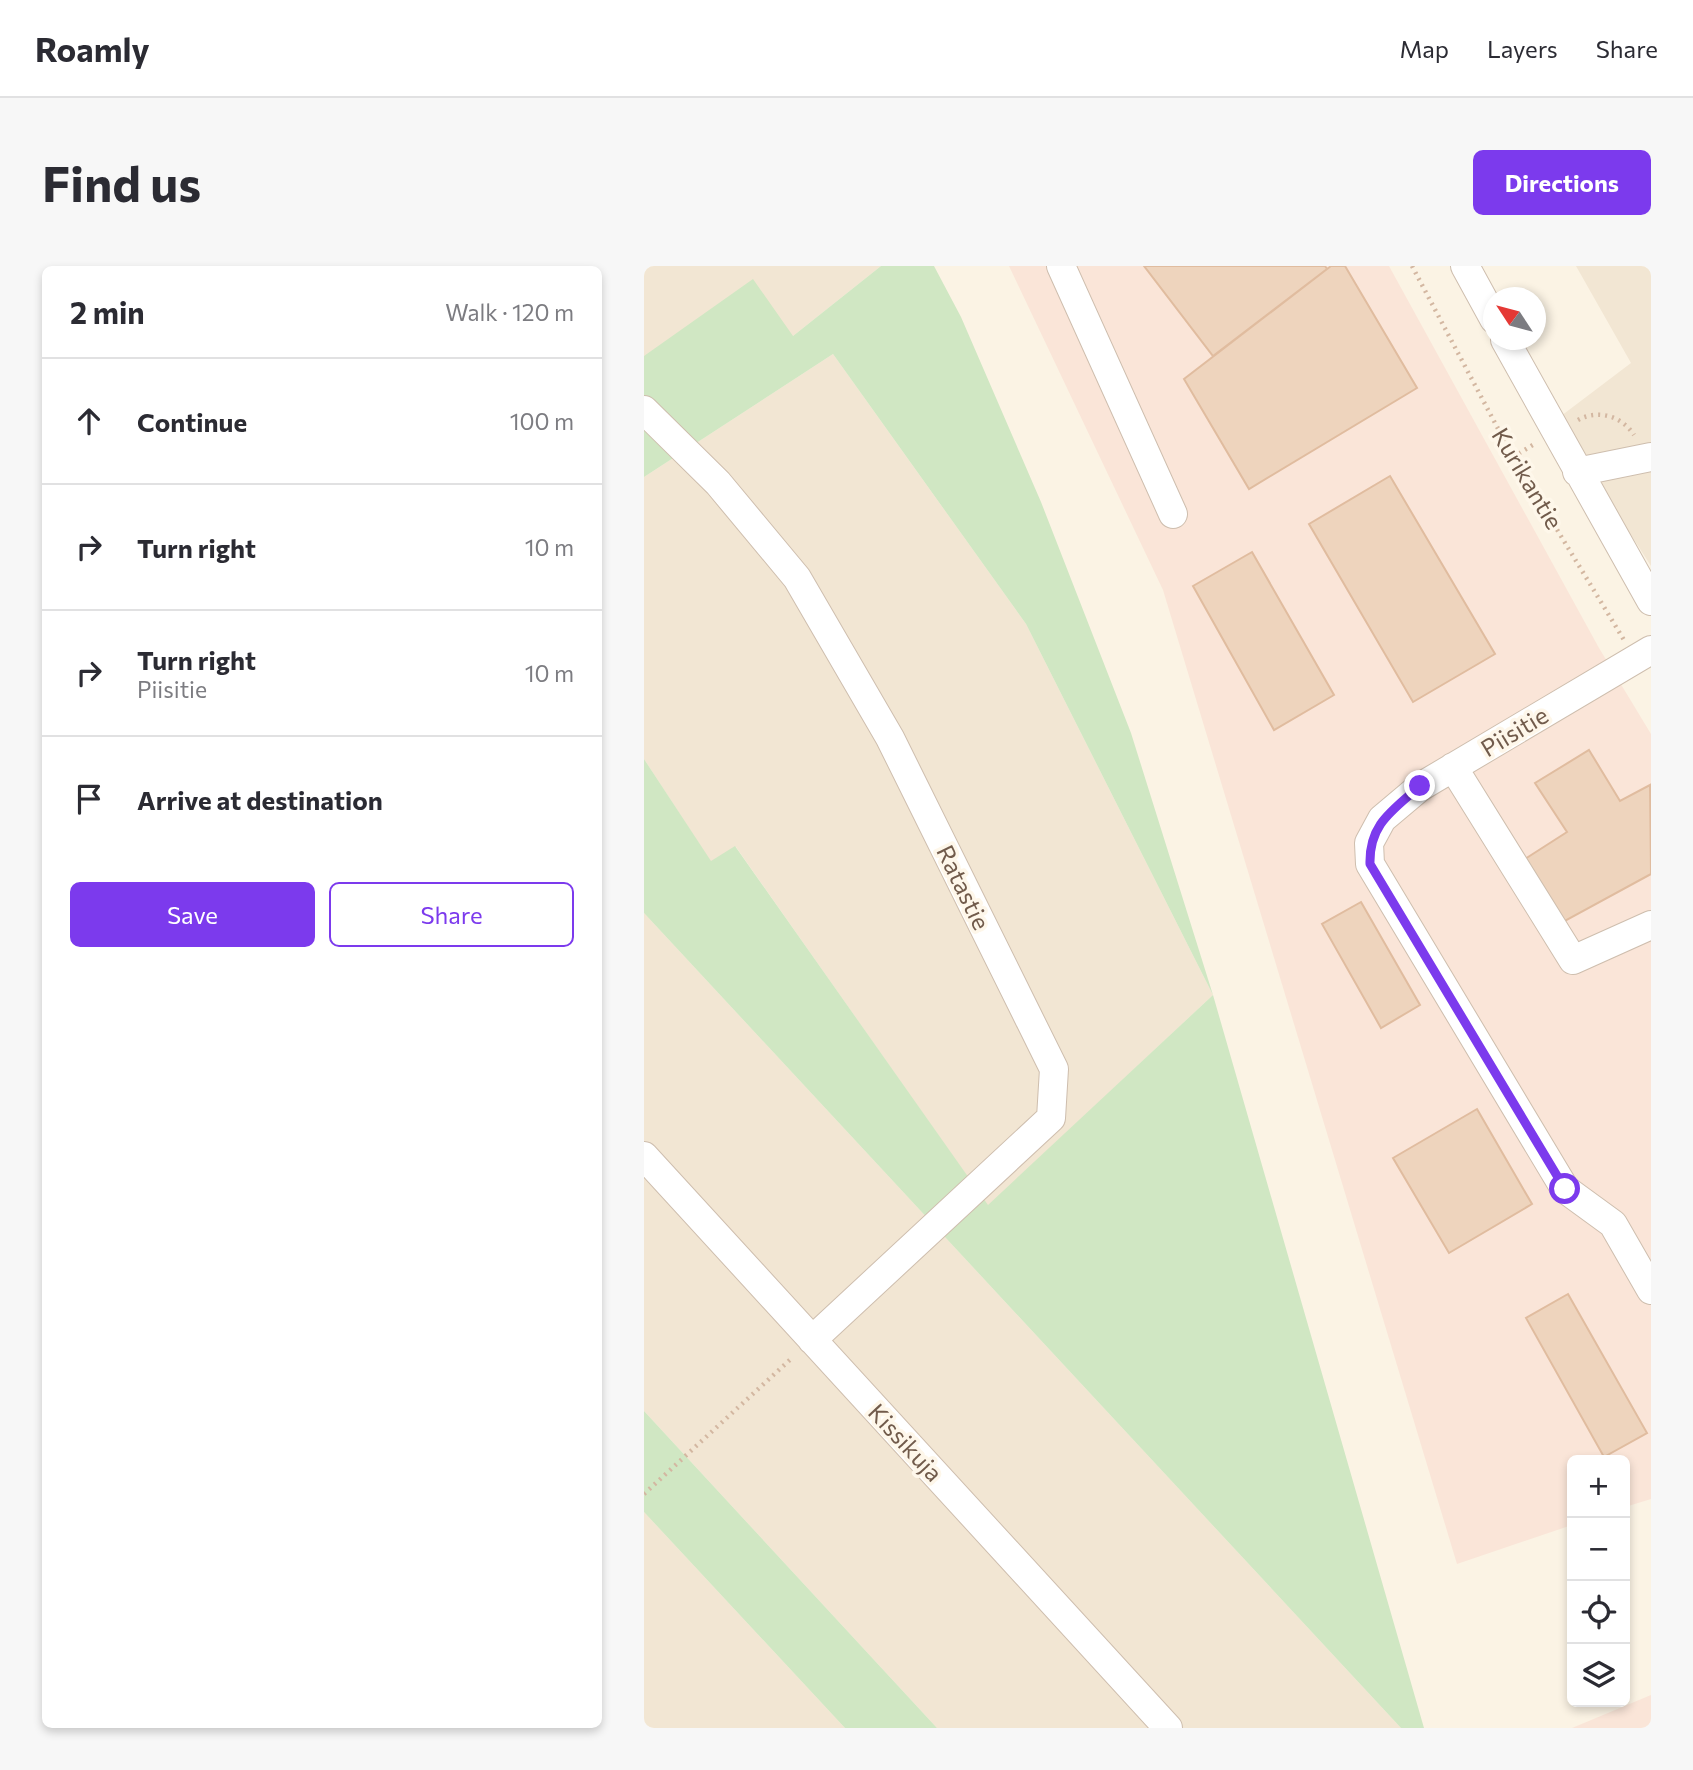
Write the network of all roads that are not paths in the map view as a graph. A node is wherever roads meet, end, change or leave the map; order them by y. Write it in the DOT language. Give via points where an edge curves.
graph roads {
  1 [pos="1061,266"];
  2 [pos="1465,266"];
  3 [pos="1483,300"];
  4 [pos="1510,350"];
  5 [pos="644,410"];
  6 [pos="1651,457"];
  7 [pos="1577,472"];
  8 [pos="1173,514"];
  9 [pos="1651,601"];
  10 [pos="1643,654"];
  11 [pos="1453,767"];
  12 [pos="1651,925"];
  13 [pos="644,1156"];
  14 [pos="1651,1290"];
  15 [pos="812,1340"];
  16 [pos="1168,1728"];
  1 -- 8 [label="street"];
  2 -- 3 [label="street"];
  4 -- 7 [label="street, Kurikantie"];
  5 -- 15 [label="street, Ratastie" via="718,483 797,578 890,738 1054,1069 1051,1118"];
  6 -- 7 [label="street"];
  7 -- 9 [label="street, Kurikantie"];
  10 -- 11 [label="street, Piisitie"];
  11 -- 12 [label="street" via="1573,960"];
  11 -- 14 [label="street, Piisitie" via="1420,786 1382,819 1369,843 1370,864 1565,1189 1613,1224"];
  13 -- 15 [label="street, Kissikuja"];
  15 -- 16 [label="street, Kissikuja"];
}
